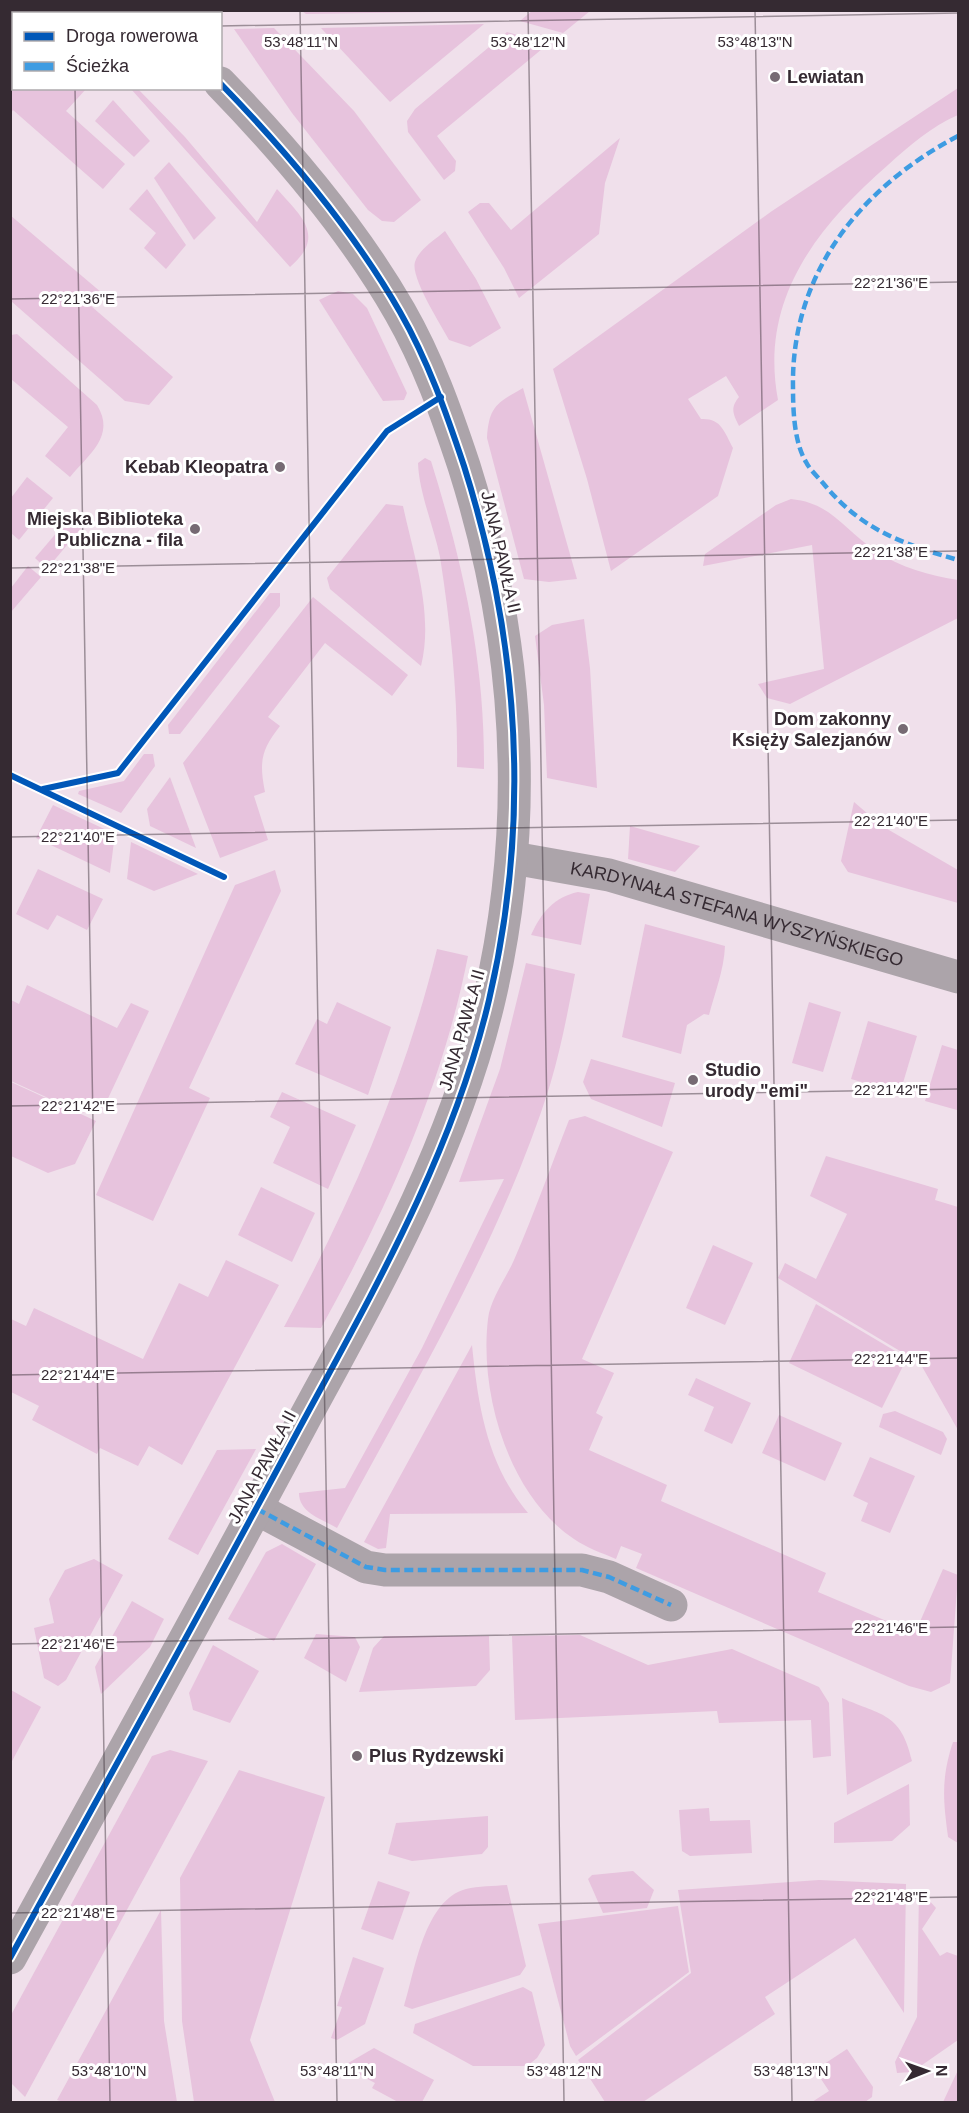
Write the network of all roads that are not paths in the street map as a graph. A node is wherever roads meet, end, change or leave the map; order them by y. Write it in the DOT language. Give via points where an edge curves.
graph roads {
  1 [pos="222,84"];
  2 [pos="513,858"];
  3 [pos="958,977"];
  4 [pos="257,1509"];
  5 [pos="671,1605"];
  6 [pos="10,1958"];
  1 -- 2 [label="street, JANA PAWŁA II" via="296,166 371,265 418,345 441,397 478,513 502,616 515,740"];
  2 -- 3 [label="street, KARDYNAŁA STEFANA WYSZYŃSKIEGO" via="609,875"];
  2 -- 4 [label="street, JANA PAWŁA II" via="488,1003 448,1131 392,1256"];
  4 -- 5 [label="street" via="366,1567 582,1570 609,1577"];
  4 -- 6 [label="street, JANA PAWŁA II"];
}
